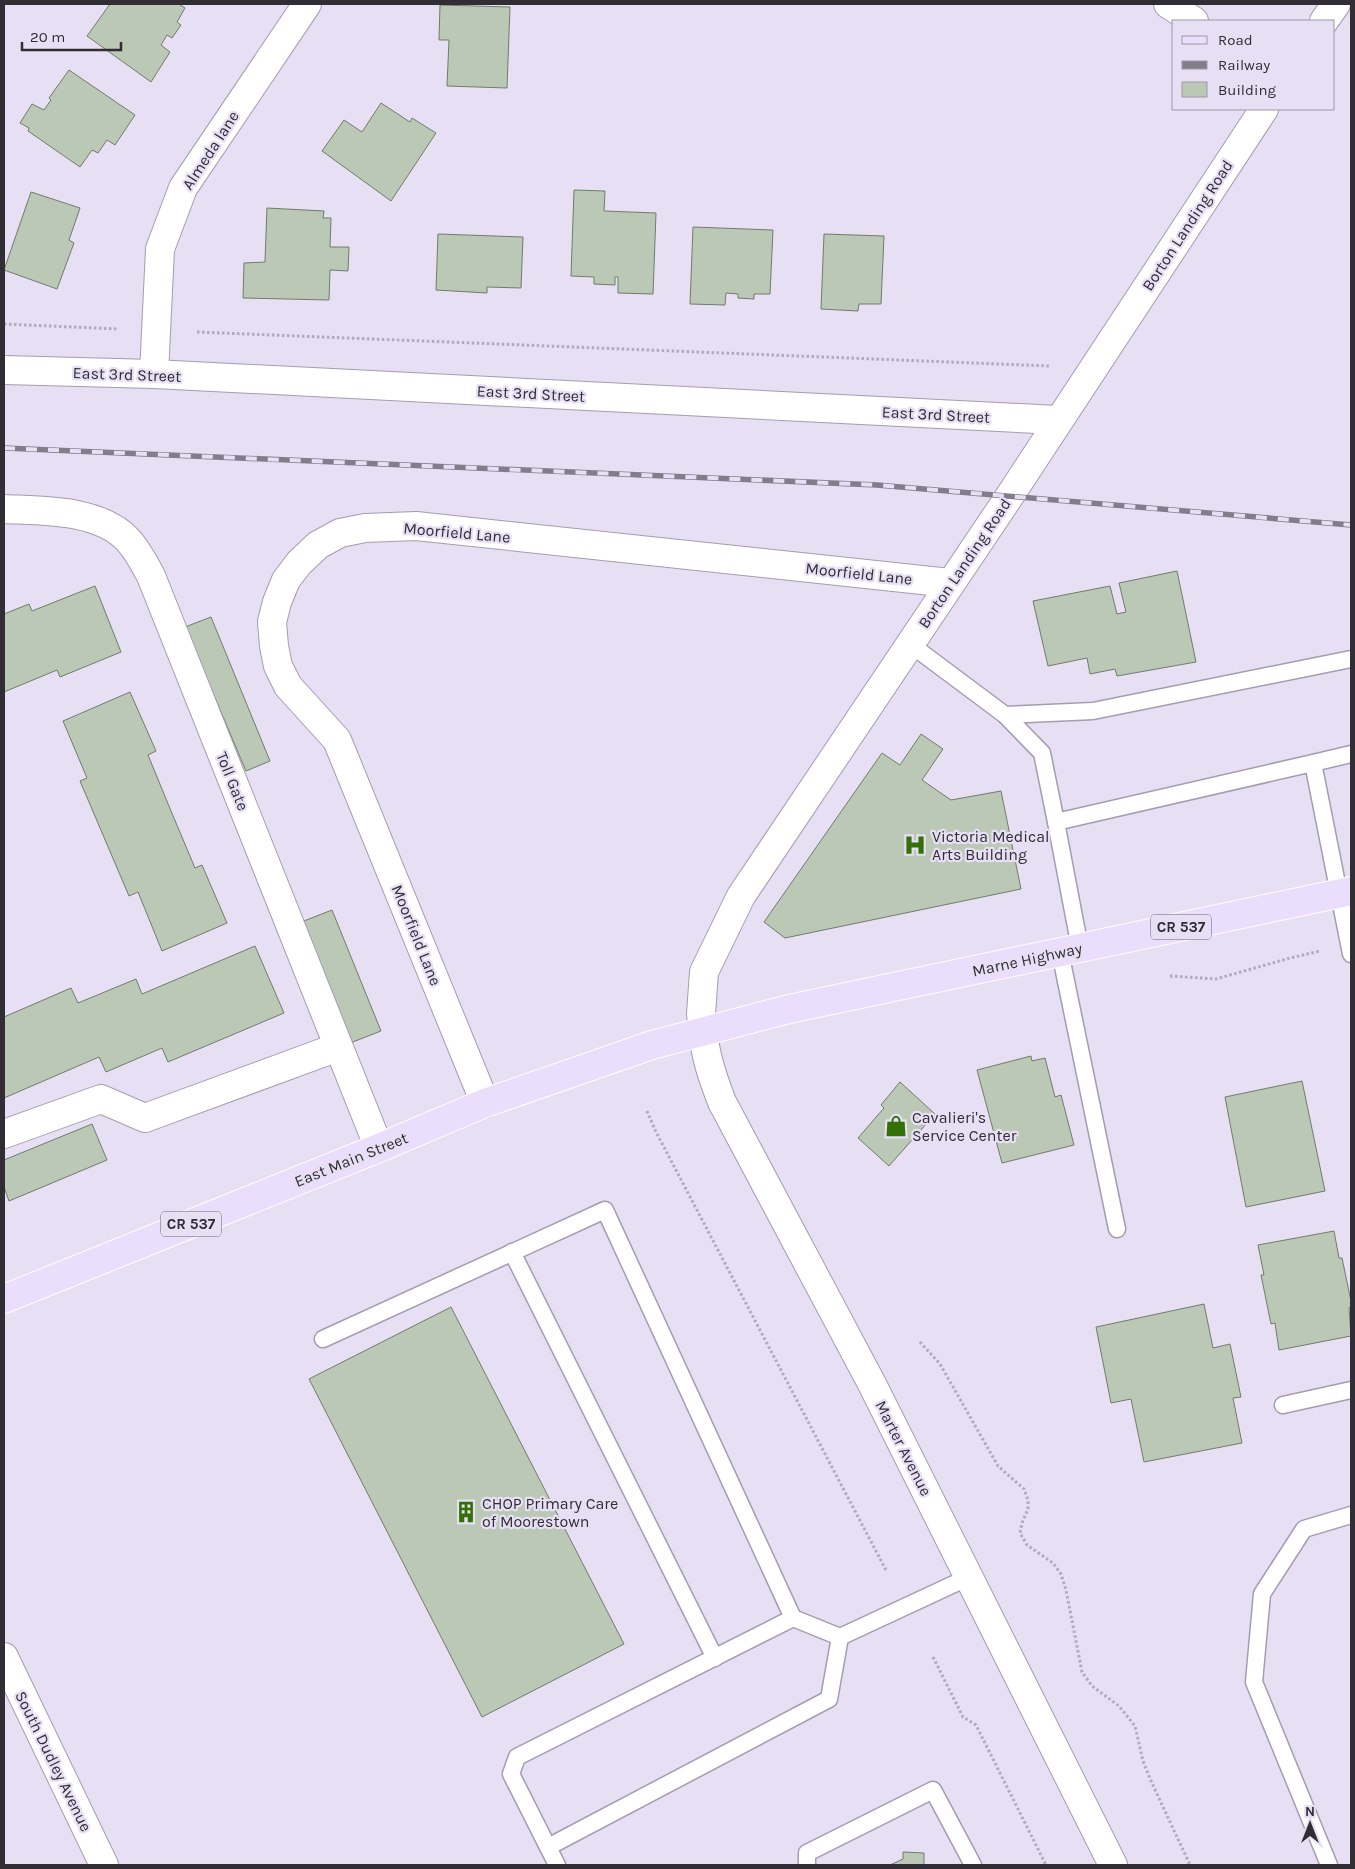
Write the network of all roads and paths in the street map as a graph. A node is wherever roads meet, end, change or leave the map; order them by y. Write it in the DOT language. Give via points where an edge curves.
graph roads {
  1 [pos="308,4"];
  2 [pos="1168,4"];
  3 [pos="1336,4"];
  4 [pos="1192,20"];
  5 [pos="1325,20"];
  6 [pos="1263,110"];
  7 [pos="4,324"];
  8 [pos="118,329"];
  9 [pos="197,332"];
  10 [pos="1049,366"];
  11 [pos="4,370"];
  12 [pos="154,374"];
  13 [pos="1058,420"];
  14 [pos="4,509"];
  15 [pos="950,583"];
  16 [pos="910,644"];
  17 [pos="1351,659"];
  18 [pos="1006,715"];
  19 [pos="1351,754"];
  20 [pos="1313,763"];
  21 [pos="1056,822"];
  22 [pos="1345,893"];
  23 [pos="1070,950"];
  24 [pos="1320,951"];
  25 [pos="1351,954"];
  26 [pos="1170,976"];
  27 [pos="703,1030"];
  28 [pos="338,1047"];
  29 [pos="485,1103"];
  30 [pos="647,1111"];
  31 [pos="4,1134"];
  32 [pos="379,1148"];
  33 [pos="1116,1229"];
  34 [pos="512,1252"];
  35 [pos="4,1299"];
  36 [pos="323,1339"];
  37 [pos="920,1342"];
  38 [pos="1351,1390"];
  39 [pos="1283,1405"];
  40 [pos="1351,1515"];
  41 [pos="887,1572"];
  42 [pos="969,1577"];
  43 [pos="793,1618"];
  44 [pos="840,1637"];
  45 [pos="4,1657"];
  46 [pos="933,1657"];
  47 [pos="715,1658"];
  48 [pos="548,1847"];
  49 [pos="807,1859"];
  50 [pos="104,1865"];
  51 [pos="557,1865"];
  52 [pos="973,1865"];
  53 [pos="1046,1865"];
  54 [pos="1113,1865"];
  55 [pos="1190,1865"];
  56 [pos="1329,1865"];
  1 -- 12 [label="street, Almeda lane" via="183,188 160,250"];
  2 -- 4 [label="street"];
  3 -- 5 [label="street"];
  6 -- 13 [label="street, Borton Landing Road"];
  7 -- 8 [label="path"];
  9 -- 10 [label="path"];
  11 -- 12 [label="street, East 3rd Street"];
  12 -- 13 [label="street, East 3rd Street"];
  13 -- 15 [label="street, Borton Landing Road"];
  14 -- 28 [label="street, Toll Gate" via="90,518 112,527 139,553 155,585"];
  15 -- 16 [label="street, Borton Landing Road"];
  15 -- 29 [label="street, Moorfield Lane" via="416,526 365,528 340,533 318,545 299,563 286,580 272,622 278,666 288,686 337,740"];
  16 -- 18 [label="lane"];
  16 -- 27 [label="street, Borton Landing Road" via="741,896 704,972"];
  17 -- 18 [label="lane" via="1093,711"];
  18 -- 21 [label="lane" via="1042,753"];
  19 -- 20 [label="lane"];
  20 -- 21 [label="lane"];
  20 -- 22 [label="lane"];
  21 -- 23 [label="lane"];
  22 -- 23 [label="main road, Marne Highway / CR 537"];
  22 -- 25 [label="lane"];
  23 -- 27 [label="main road, Marne Highway / CR 537"];
  23 -- 33 [label="lane"];
  24 -- 26 [label="path" via="1216,979"];
  27 -- 29 [label="main road, East Main Street / CR 537"];
  27 -- 42 [label="street, Marter Avenue" via="704,1048 722,1102 872,1384"];
  28 -- 31 [label="street" via="146,1118 101,1099"];
  28 -- 32 [label="street, Toll Gate"];
  29 -- 32 [label="main road, East Main Street / CR 537"];
  30 -- 41 [label="path"];
  32 -- 35 [label="main road, East Main Street / CR 537"];
  34 -- 36 [label="lane"];
  34 -- 43 [label="lane" via="605,1210"];
  34 -- 47 [label="lane"];
  37 -- 55 [label="path" via="940,1364 998,1466 1024,1489 1028,1509 1020,1533 1026,1545 1053,1563 1061,1574 1082,1672 1092,1686 1119,1706 1135,1726 1143,1761"];
  38 -- 39 [label="lane"];
  40 -- 56 [label="lane" via="1304,1529 1262,1594 1254,1682"];
  42 -- 44 [label="lane"];
  42 -- 54 [label="street, Marter Avenue"];
  43 -- 44 [label="lane"];
  43 -- 47 [label="lane"];
  44 -- 48 [label="lane" via="829,1699"];
  45 -- 50 [label="street, South Dudley Avenue"];
  46 -- 53 [label="path" via="963,1716 976,1725"];
  47 -- 48 [label="lane" via="517,1757 510,1774"];
  48 -- 51 [label="lane"];
  49 -- 52 [label="lane" via="933,1790"];
}
